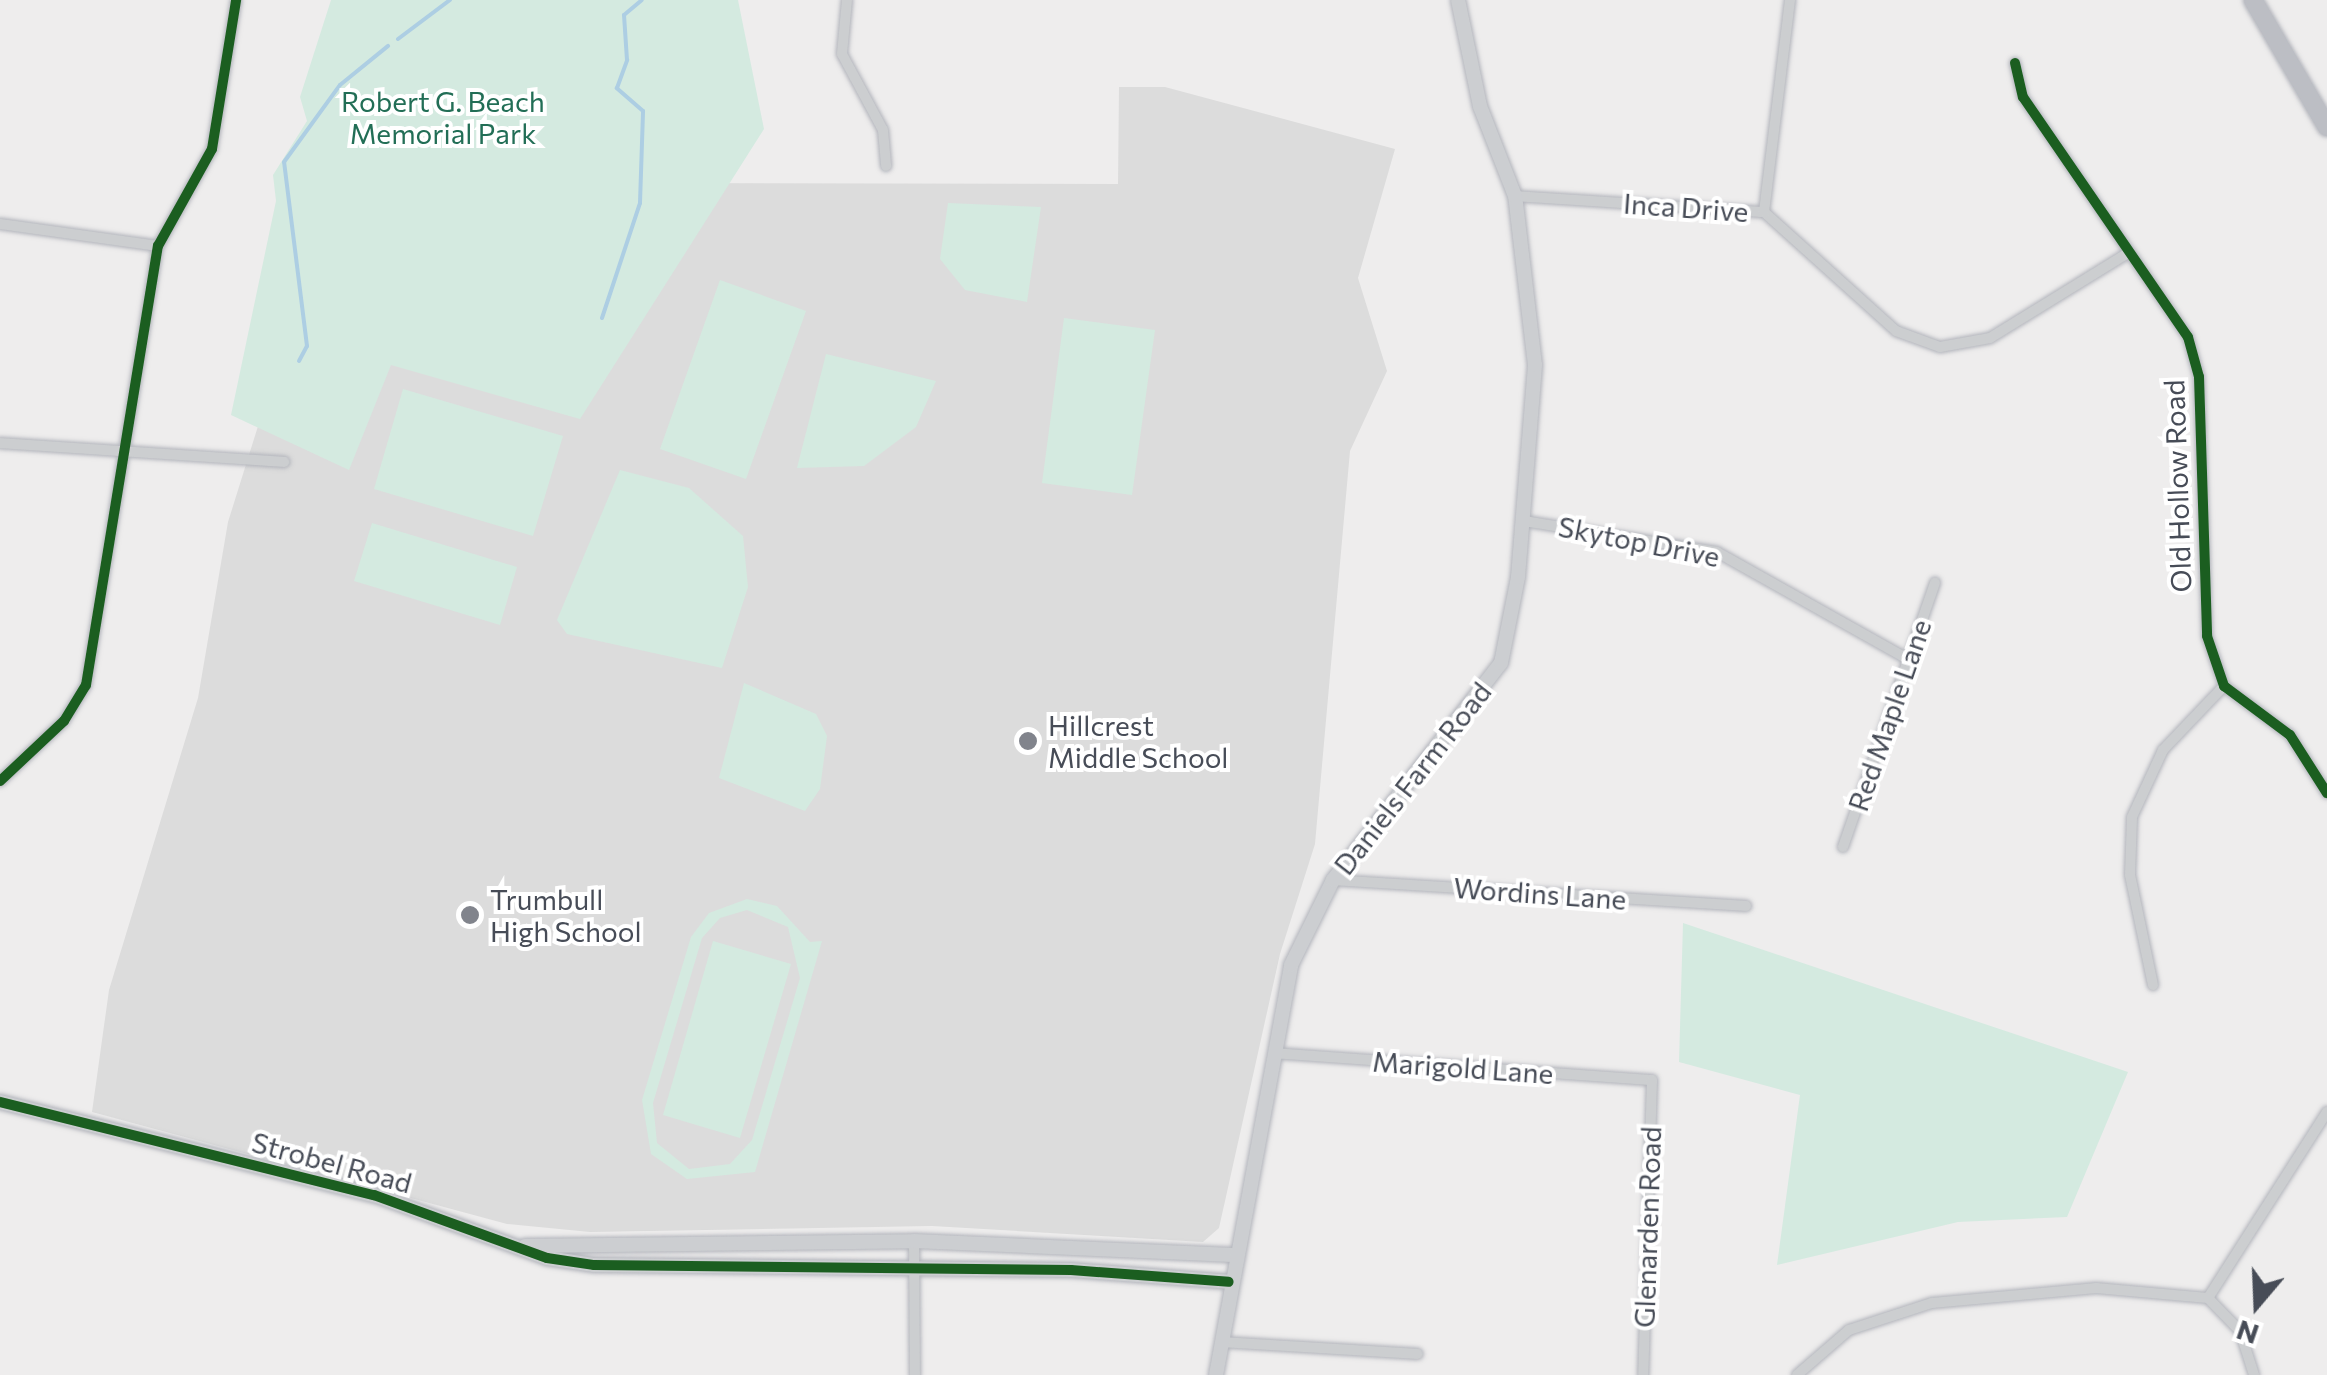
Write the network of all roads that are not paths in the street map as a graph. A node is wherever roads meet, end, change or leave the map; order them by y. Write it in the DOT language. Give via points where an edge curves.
graph roads {
  1 [pos="236,0"];
  2 [pos="847,0"];
  3 [pos="1458,0"];
  4 [pos="1790,0"];
  5 [pos="2253,0"];
  6 [pos="2016,63"];
  7 [pos="2327,127"];
  8 [pos="886,166"];
  9 [pos="1515,196"];
  10 [pos="1764,212"];
  11 [pos="0,224"];
  12 [pos="158,246"];
  13 [pos="2128,253"];
  14 [pos="0,442"];
  15 [pos="130,454"];
  16 [pos="284,462"];
  17 [pos="1524,521"];
  18 [pos="1935,583"];
  19 [pos="1908,659"];
  20 [pos="2224,686"];
  21 [pos="0,781"];
  22 [pos="2327,793"];
  23 [pos="1843,847"];
  24 [pos="1333,880"];
  25 [pos="1746,906"];
  26 [pos="2154,985"];
  27 [pos="1274,1054"];
  28 [pos="1652,1080"];
  29 [pos="0,1102"];
  30 [pos="2327,1112"];
  31 [pos="914,1240"];
  32 [pos="525,1246"];
  33 [pos="649,1247"];
  34 [pos="1233,1255"];
  35 [pos="914,1266"];
  36 [pos="649,1269"];
  37 [pos="1229,1282"];
  38 [pos="2208,1298"];
  39 [pos="1222,1342"];
  40 [pos="1418,1354"];
  41 [pos="915,1375"];
  42 [pos="1216,1375"];
  43 [pos="1644,1375"];
  44 [pos="1797,1375"];
  45 [pos="2254,1375"];
  1 -- 12 [label="street" via="212,149"];
  2 -- 8 [label="street" via="842,54 883,130"];
  3 -- 9 [label="street, Daniels Farm Road" via="1480,106"];
  4 -- 10 [label="street, Inca Drive"];
  5 -- 7 [label="highway"];
  6 -- 13 [label="street, Old Hollow Road" via="2023,98"];
  9 -- 10 [label="street, Inca Drive"];
  9 -- 17 [label="street, Daniels Farm Road" via="1535,365"];
  10 -- 13 [label="street" via="1896,332 1940,347 1990,338"];
  11 -- 12 [label="street"];
  12 -- 15 [label="street"];
  13 -- 20 [label="street, Old Hollow Road" via="2188,337 2199,377 2204,604"];
  14 -- 15 [label="street"];
  15 -- 16 [label="street"];
  15 -- 21 [label="street" via="86,684 64,722"];
  17 -- 19 [label="street, Skytop Drive" via="1717,552"];
  17 -- 24 [label="street, Daniels Farm Road" via="1500,663"];
  18 -- 19 [label="street, Red Maple Lane"];
  19 -- 23 [label="street, Red Maple Lane"];
  20 -- 22 [label="street" via="2290,735"];
  20 -- 26 [label="street" via="2163,750 2132,817 2130,875"];
  24 -- 25 [label="street, Wordins Lane"];
  24 -- 27 [label="street, Daniels Farm Road" via="1291,966"];
  27 -- 28 [label="street, Marigold Lane"];
  27 -- 34 [label="street, Daniels Farm Road"];
  28 -- 43 [label="street, Glenarden Road"];
  29 -- 32 [label="street, Strobel Road" via="371,1194"];
  30 -- 38 [label="street"];
  31 -- 33 [label="street, Strobel Road"];
  31 -- 34 [label="street, Strobel Road"];
  31 -- 35 [label="street"];
  32 -- 33 [label="street, Strobel Road"];
  32 -- 36 [label="street, Strobel Road" via="547,1258"];
  33 -- 36 [label="street"];
  34 -- 37 [label="street, Daniels Farm Road"];
  35 -- 36 [label="street, Strobel Road"];
  35 -- 37 [label="street, Strobel Road"];
  35 -- 41 [label="street"];
  37 -- 39 [label="street, Daniels Farm Road"];
  38 -- 44 [label="street" via="2096,1288 1932,1303 1849,1330"];
  38 -- 45 [label="street" via="2240,1331"];
  39 -- 40 [label="street"];
  39 -- 42 [label="street, Daniels Farm Road"];
}
